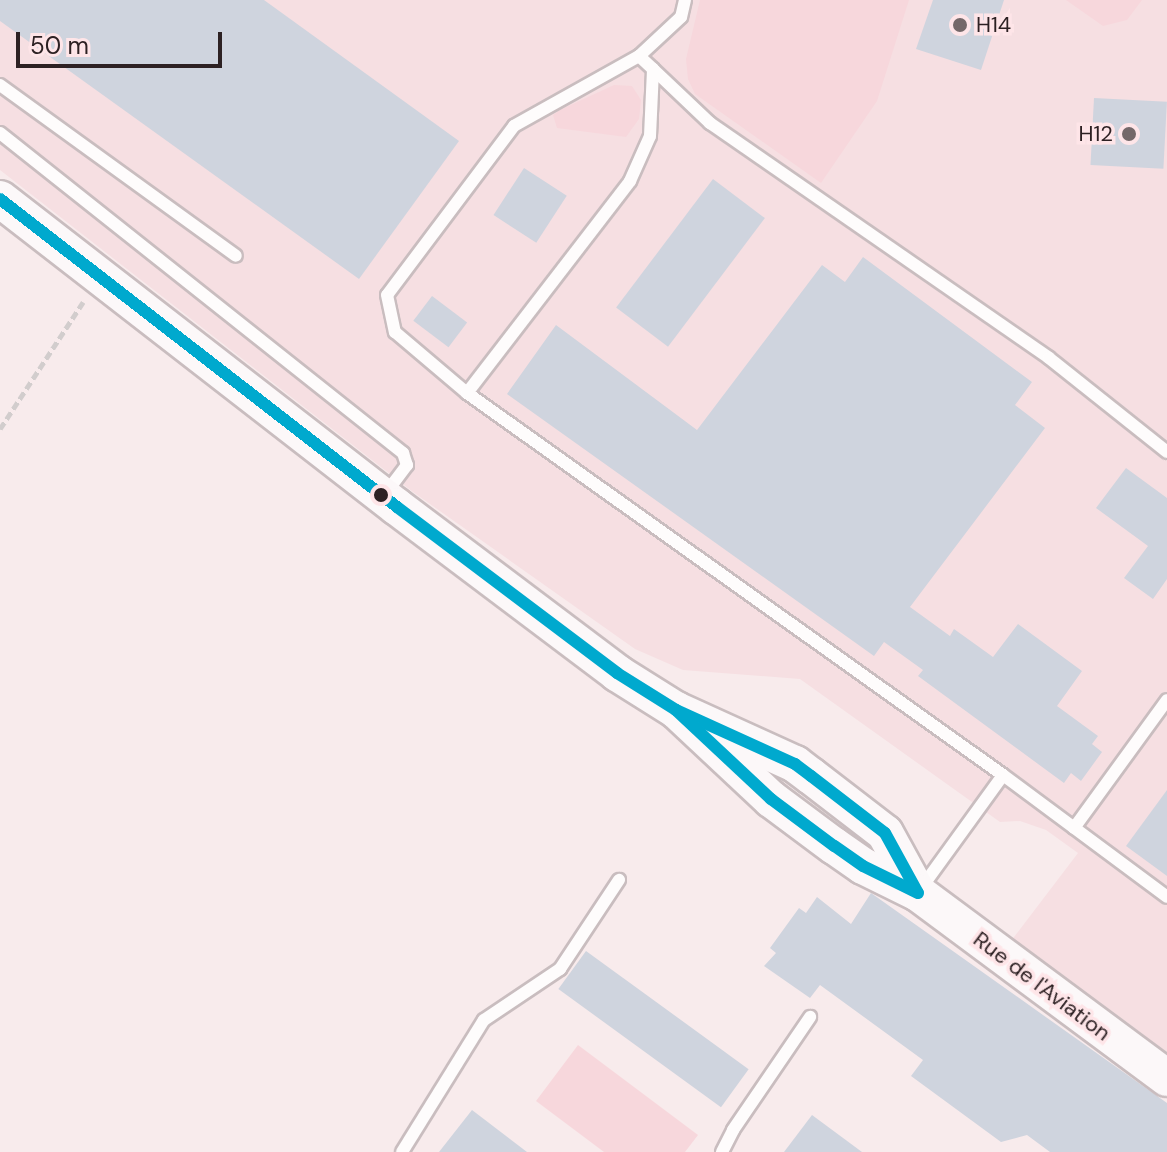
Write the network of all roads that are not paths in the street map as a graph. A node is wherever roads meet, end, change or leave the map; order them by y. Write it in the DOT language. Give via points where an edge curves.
graph roads {
  1 [pos="685,0"];
  2 [pos="639,56"];
  3 [pos="653,69"];
  4 [pos="0,85"];
  5 [pos="0,133"];
  6 [pos="0,199"];
  7 [pos="236,256"];
  8 [pos="467,393"];
  9 [pos="1167,452"];
  10 [pos="383,497"];
  11 [pos="1167,700"];
  12 [pos="1003,775"];
  13 [pos="1074,828"];
  14 [pos="619,880"];
  15 [pos="918,893"];
  16 [pos="1167,897"];
  17 [pos="810,1017"];
  18 [pos="1167,1078"];
  19 [pos="402,1152"];
  20 [pos="722,1152"];
  1 -- 2 [label="lane" via="681,17"];
  2 -- 3 [label="lane"];
  2 -- 8 [label="lane" via="514,126 387,295 395,332"];
  3 -- 8 [label="lane" via="650,136 630,181"];
  3 -- 9 [label="lane" via="710,123 1049,358"];
  4 -- 7 [label="lane"];
  5 -- 10 [label="lane" via="403,453 407,465"];
  6 -- 10 [label="street"];
  8 -- 12 [label="lane"];
  10 -- 15 [label="street, Rue de l'Aviation" via="617,673 676,710 771,799 834,846"];
  11 -- 13 [label="lane"];
  12 -- 13 [label="lane"];
  12 -- 15 [label="lane"];
  13 -- 16 [label="lane"];
  14 -- 19 [label="lane" via="560,969 484,1020"];
  15 -- 18 [label="street, Rue de l'Aviation"];
  17 -- 20 [label="lane"];
}
